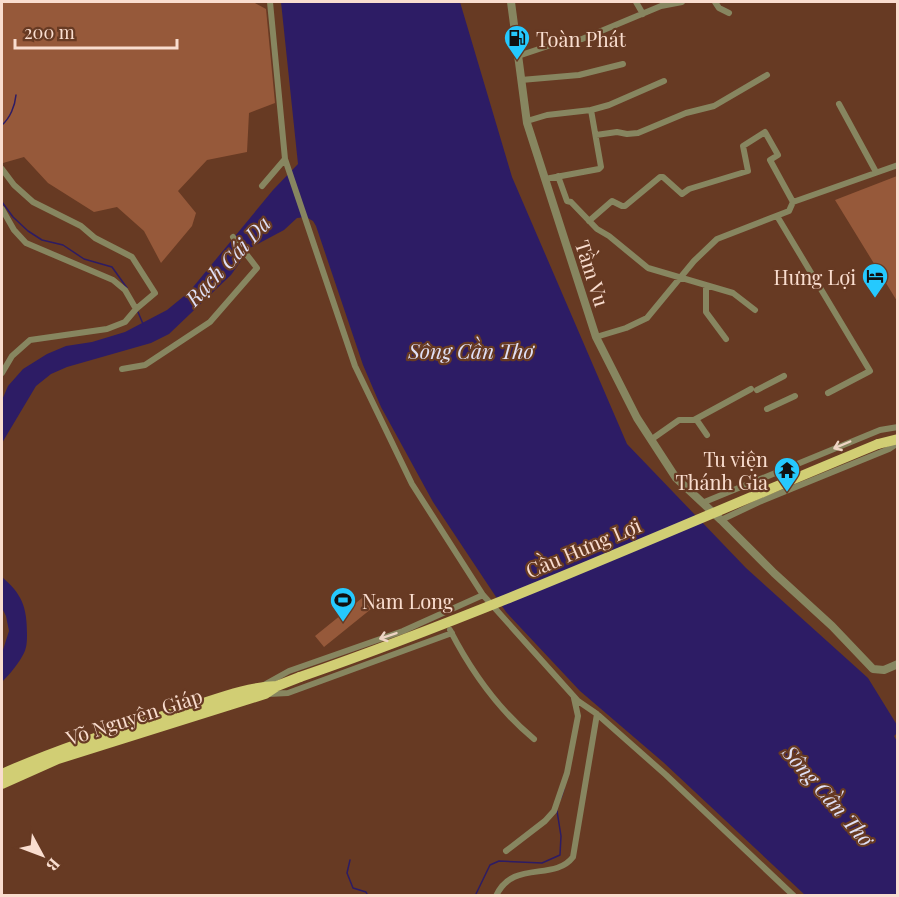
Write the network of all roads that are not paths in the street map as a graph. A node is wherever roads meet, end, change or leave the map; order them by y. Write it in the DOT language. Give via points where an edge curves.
graph roads {
  1 [pos="270,2"];
  2 [pos="512,2"];
  3 [pos="636,2"];
  4 [pos="682,2"];
  5 [pos="715,2"];
  6 [pos="729,13"];
  7 [pos="643,14"];
  8 [pos="518,56"];
  9 [pos="622,64"];
  10 [pos="766,75"];
  11 [pos="521,80"];
  12 [pos="664,81"];
  13 [pos="839,104"];
  14 [pos="591,110"];
  15 [pos="526,121"];
  16 [pos="596,135"];
  17 [pos="285,159"];
  18 [pos="897,165"];
  19 [pos="2,169"];
  20 [pos="876,172"];
  21 [pos="558,176"];
  22 [pos="545,179"];
  23 [pos="262,186"];
  24 [pos="793,202"];
  25 [pos="2,209"];
  26 [pos="777,216"];
  27 [pos="589,221"];
  28 [pos="233,237"];
  29 [pos="680,277"];
  30 [pos="706,285"];
  31 [pos="136,309"];
  32 [pos="755,310"];
  33 [pos="596,337"];
  34 [pos="726,339"];
  35 [pos="122,369"];
  36 [pos="2,373"];
  37 [pos="784,376"];
  38 [pos="828,393"];
  39 [pos="795,396"];
  40 [pos="767,409"];
  41 [pos="696,419"];
  42 [pos="897,428"];
  43 [pos="707,435"];
  44 [pos="652,439"];
  45 [pos="895,441"];
  46 [pos="702,503"];
  47 [pos="721,520"];
  48 [pos="483,595"];
  49 [pos="442,613"];
  50 [pos="452,633"];
  51 [pos="897,664"];
  52 [pos="300,677"];
  53 [pos="263,690"];
  54 [pos="573,694"];
  55 [pos="595,713"];
  56 [pos="176,716"];
  57 [pos="534,739"];
  58 [pos="2,774"];
  59 [pos="2,784"];
  60 [pos="506,851"];
  61 [pos="496,896"];
  62 [pos="794,896"];
  1 -- 17 [label="street"];
  2 -- 8 [label="street, Tầm Vu"];
  3 -- 7 [label="street"];
  4 -- 7 [label="street"];
  5 -- 6 [label="street"];
  7 -- 8 [label="street" via="582,39"];
  8 -- 11 [label="street, Tầm Vu"];
  9 -- 11 [label="street" via="579,75"];
  10 -- 16 [label="street" via="714,106 638,133"];
  11 -- 15 [label="street, Tầm Vu"];
  12 -- 14 [label="street"];
  13 -- 20 [label="street"];
  14 -- 15 [label="street"];
  14 -- 16 [label="street"];
  15 -- 22 [label="street, Tầm Vu"];
  16 -- 21 [label="street" via="601,167"];
  17 -- 23 [label="street"];
  17 -- 48 [label="street" via="360,377 412,484"];
  18 -- 20 [label="street"];
  19 -- 31 [label="street" via="33,202 132,257 155,293"];
  20 -- 24 [label="street"];
  21 -- 22 [label="street"];
  21 -- 27 [label="street" via="567,201"];
  22 -- 33 [label="street, Tầm Vu"];
  24 -- 26 [label="street" via="789,211"];
  24 -- 27 [label="street" via="770,160 778,155 765,132 743,146 748,171 682,194 660,177 625,206 612,201"];
  25 -- 31 [label="street" via="26,243 113,279"];
  26 -- 29 [label="street" via="717,239"];
  26 -- 38 [label="street" via="870,371"];
  27 -- 29 [label="street" via="648,268"];
  28 -- 35 [label="street" via="257,268 210,322 145,364"];
  29 -- 30 [label="street"];
  29 -- 33 [label="street" via="647,318"];
  30 -- 32 [label="street" via="733,293"];
  30 -- 34 [label="street" via="706,312"];
  31 -- 36 [label="street" via="125,322 107,329 30,340 12,356"];
  33 -- 44 [label="street, Tầm Vu" via="637,418"];
  37 -- 41 [label="street"];
  39 -- 40 [label="street"];
  41 -- 43 [label="street"];
  41 -- 44 [label="street" via="679,420"];
  42 -- 45 [label="highway"];
  42 -- 46 [label="street, one-way" via="880,430"];
  44 -- 46 [label="street, Tầm Vu" via="676,478"];
  45 -- 47 [label="street" via="889,449"];
  45 -- 52 [label="highway, Cầu Hưng Lợi, bridge" via="878,444 465,615"];
  46 -- 47 [label="street, Tầm Vu"];
  47 -- 51 [label="street, Tầm Vu" via="873,669 884,670"];
  48 -- 49 [label="street"];
  48 -- 54 [label="street"];
  49 -- 50 [label="street"];
  49 -- 53 [label="street, one-way" via="403,631 289,671"];
  50 -- 53 [label="street" via="288,693"];
  50 -- 57 [label="street" via="503,710"];
  52 -- 53 [label="highway, Võ Nguyên Giáp"];
  53 -- 56 [label="highway, Võ Nguyên Giáp"];
  54 -- 55 [label="street"];
  54 -- 60 [label="street" via="578,716 567,773 554,812"];
  55 -- 61 [label="street" via="573,856 563,866 511,877"];
  55 -- 62 [label="street"];
  56 -- 58 [label="highway, Võ Nguyên Giáp" via="66,748"];
  56 -- 59 [label="highway, Võ Nguyên Giáp"];
}
